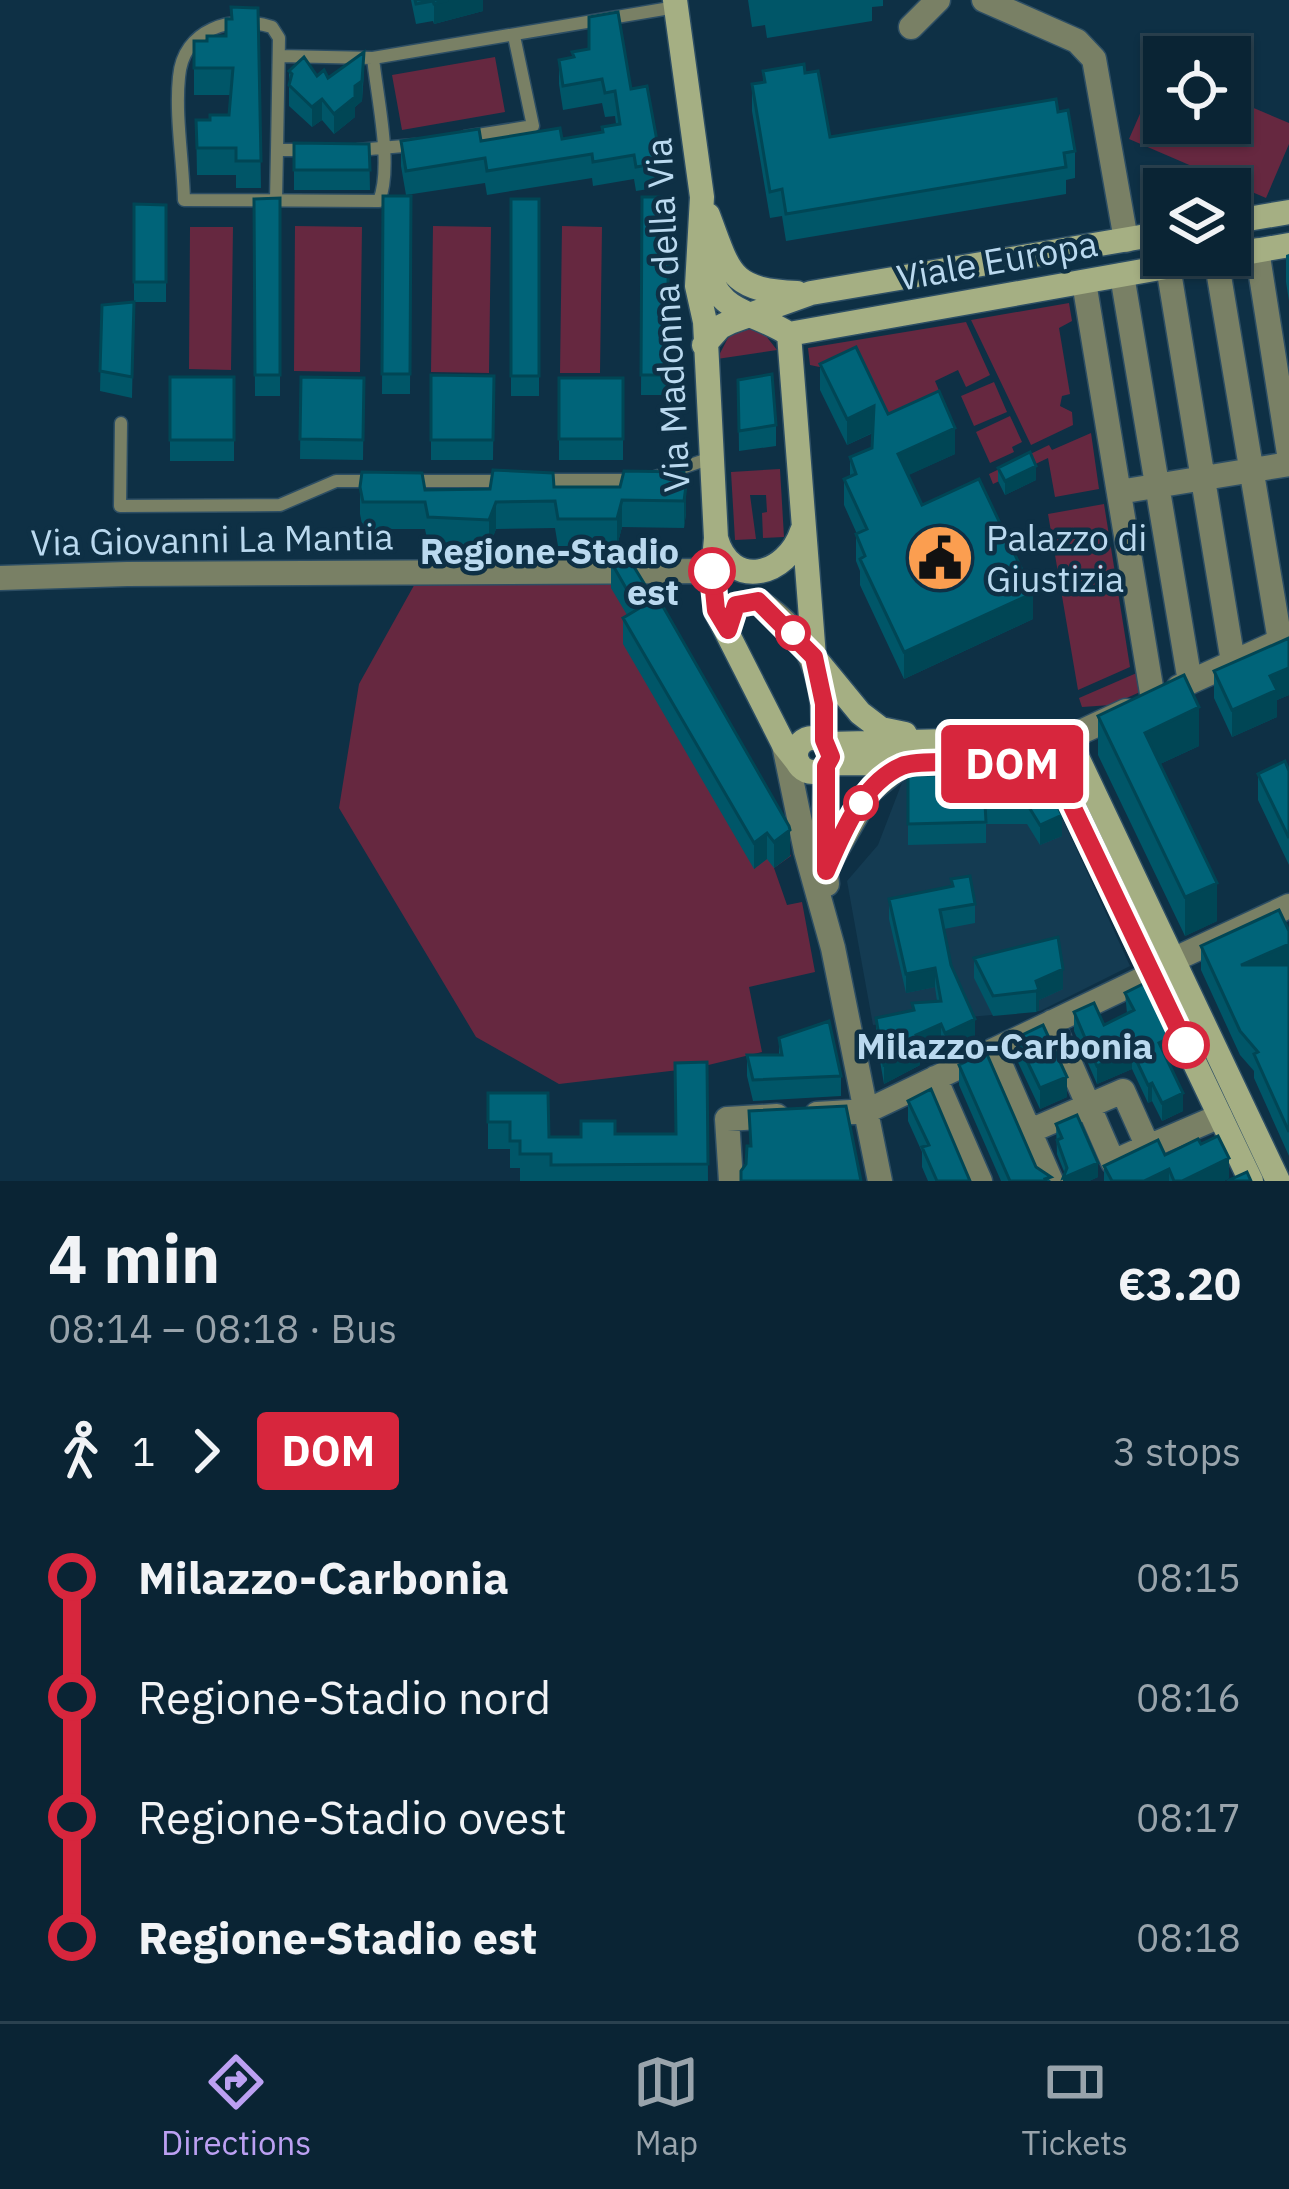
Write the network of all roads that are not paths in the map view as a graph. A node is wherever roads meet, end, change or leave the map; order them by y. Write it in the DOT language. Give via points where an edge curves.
graph roads {
  1 [pos="938,0"];
  2 [pos="984,0"];
  3 [pos="675,3"];
  4 [pos="911,27"];
  5 [pos="514,36"];
  6 [pos="280,56"];
  7 [pos="373,58"];
  8 [pos="447,140"];
  9 [pos="426,143"];
  10 [pos="319,150"];
  11 [pos="340,150"];
  12 [pos="383,150"];
  13 [pos="277,151"];
  14 [pos="702,197"];
  15 [pos="276,200"];
  16 [pos="1289,212"];
  17 [pos="1251,218"];
  18 [pos="1143,237"];
  19 [pos="1126,240"];
  20 [pos="1289,245"];
  21 [pos="701,249"];
  22 [pos="1257,250"];
  23 [pos="1251,251"];
  24 [pos="1143,271"];
  25 [pos="1122,275"];
  26 [pos="1170,276"];
  27 [pos="1219,276"];
  28 [pos="1084,282"];
  29 [pos="811,293"];
  30 [pos="745,315"];
  31 [pos="789,334"];
  32 [pos="704,345"];
  33 [pos="121,423"];
  34 [pos="1289,454"];
  35 [pos="711,458"];
  36 [pos="1289,464"];
  37 [pos="1252,470"];
  38 [pos="1203,478"];
  39 [pos="1157,485"];
  40 [pos="1119,492"];
  41 [pos="803,528"];
  42 [pos="714,554"];
  43 [pos="0,578"];
  44 [pos="728,630"];
  45 [pos="1285,639"];
  46 [pos="814,657"];
  47 [pos="1233,662"];
  48 [pos="1190,682"];
  49 [pos="1153,699"];
  50 [pos="1068,738"];
  51 [pos="940,740"];
  52 [pos="827,753"];
  53 [pos="792,758"];
  54 [pos="904,764"];
  55 [pos="826,871"];
  56 [pos="1289,906"];
  57 [pos="833,948"];
  58 [pos="1163,967"];
  59 [pos="1052,1022"];
  60 [pos="994,1050"];
  61 [pos="935,1078"];
  62 [pos="1088,1106"];
  63 [pos="867,1111"];
  64 [pos="1220,1116"];
  65 [pos="1030,1132"];
  66 [pos="1148,1147"];
  67 [pos="1283,1180"];
  68 [pos="731,1181"];
  69 [pos="880,1181"];
  70 [pos="980,1181"];
  71 [pos="1052,1181"];
  72 [pos="1251,1181"];
  1 -- 4 [label="street"];
  2 -- 19 [label="street" via="1077,41 1094,59"];
  3 -- 5 [label="lane"];
  3 -- 14 [label="street, Via Madonna della Via"];
  5 -- 7 [label="lane"];
  5 -- 8 [label="lane" via="533,126"];
  6 -- 7 [label="lane"];
  6 -- 13 [label="lane"];
  6 -- 15 [label="lane" via="272,27 228,22 205,30 179,74 184,200"];
  7 -- 12 [label="lane"];
  9 -- 12 [label="lane"];
  10 -- 13 [label="lane"];
  11 -- 12 [label="lane"];
  12 -- 15 [label="lane" via="379,201"];
  13 -- 15 [label="lane"];
  14 -- 21 [label="street, Via Madonna della Via"];
  14 -- 29 [label="street" via="734,275 748,287"];
  16 -- 17 [label="street"];
  18 -- 19 [label="street, Viale Europa"];
  19 -- 29 [label="street, Viale Europa"];
  20 -- 22 [label="street, Viale Europa"];
  21 -- 30 [label="street" via="720,298"];
  21 -- 32 [label="street, Via Madonna della Via"];
  22 -- 23 [label="street, Viale Europa"];
  22 -- 34 [label="street"];
  24 -- 25 [label="street, Viale Europa"];
  25 -- 28 [label="street, Viale Europa"];
  25 -- 39 [label="street"];
  26 -- 38 [label="street"];
  27 -- 37 [label="street"];
  28 -- 31 [label="street, Viale Europa"];
  28 -- 40 [label="street"];
  29 -- 30 [label="street"];
  30 -- 31 [label="street"];
  30 -- 32 [label="street"];
  31 -- 41 [label="street"];
  32 -- 35 [label="street, Via Madonna della Via"];
  33 -- 35 [label="lane" via="120,506 280,505 336,481 645,480"];
  35 -- 42 [label="street, Via Madonna della Via"];
  36 -- 37 [label="street"];
  37 -- 38 [label="street"];
  37 -- 45 [label="street"];
  38 -- 39 [label="street"];
  38 -- 47 [label="street"];
  39 -- 40 [label="street"];
  39 -- 48 [label="street"];
  40 -- 49 [label="street"];
  41 -- 42 [label="street" via="788,560 765,571"];
  41 -- 46 [label="street"];
  42 -- 43 [label="street, Via Giovanni La Mantia"];
  42 -- 44 [label="street, Via Madonna della Via" via="716,610"];
  44 -- 46 [label="street" via="736,605 758,601"];
  44 -- 53 [label="street, Via Madonna della Via"];
  45 -- 47 [label="street"];
  46 -- 51 [label="street" via="881,729"];
  46 -- 52 [label="street"];
  47 -- 48 [label="street"];
  48 -- 49 [label="street"];
  49 -- 50 [label="street"];
  50 -- 51 [label="street"];
  50 -- 58 [label="street"];
  51 -- 52 [label="street"];
  52 -- 53 [label="street" via="812,772"];
  52 -- 54 [label="street"];
  52 -- 55 [label="street"];
  53 -- 57 [label="street"];
  54 -- 55 [label="street" via="870,790"];
  54 -- 58 [label="street" via="1052,764"];
  55 -- 57 [label="street"];
  56 -- 58 [label="street"];
  57 -- 63 [label="street"];
  58 -- 59 [label="street"];
  58 -- 64 [label="street"];
  58 -- 67 [label="street"];
  59 -- 60 [label="street"];
  59 -- 62 [label="street"];
  60 -- 61 [label="street"];
  60 -- 65 [label="street"];
  61 -- 63 [label="street"];
  61 -- 70 [label="street"];
  62 -- 65 [label="street"];
  62 -- 66 [label="street" via="1113,1162"];
  62 -- 66 [label="street" via="1124,1091"];
  63 -- 68 [label="street" via="727,1119"];
  63 -- 69 [label="street"];
  64 -- 66 [label="street"];
  64 -- 72 [label="street"];
  65 -- 71 [label="street"];
}
